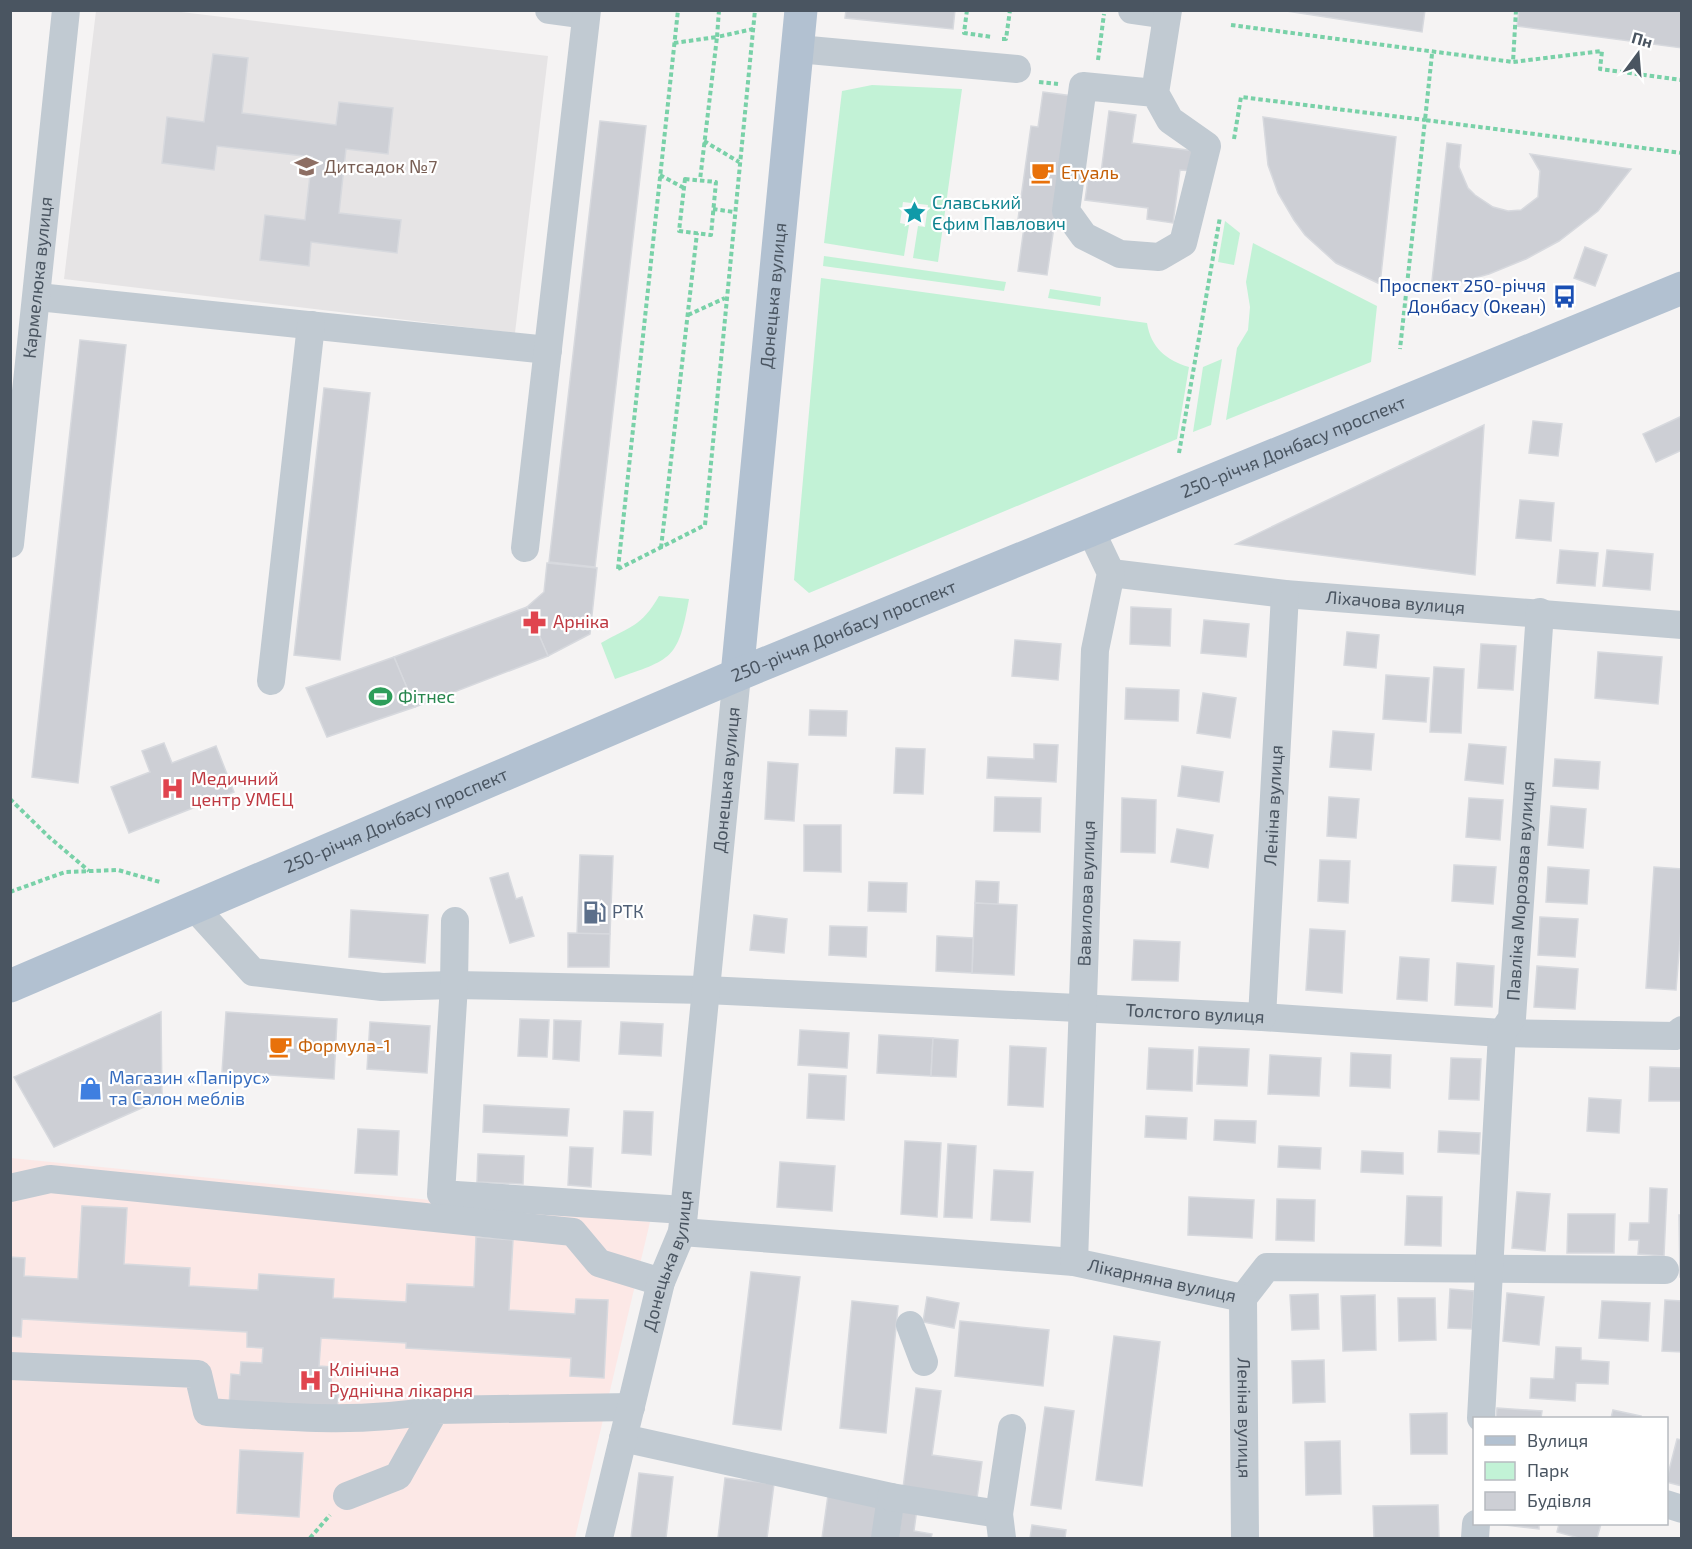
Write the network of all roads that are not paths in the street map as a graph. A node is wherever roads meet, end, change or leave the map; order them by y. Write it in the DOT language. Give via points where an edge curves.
graph roads {
  1 [pos="66,10"];
  2 [pos="549,10"];
  3 [pos="801,10"];
  4 [pos="1132,10"];
  5 [pos="586,13"];
  6 [pos="1168,13"];
  7 [pos="798,50"];
  8 [pos="1017,69"];
  9 [pos="1155,93"];
  10 [pos="1682,288"];
  11 [pos="38,297"];
  12 [pos="311,325"];
  13 [pos="548,350"];
  14 [pos="1091,531"];
  15 [pos="10,544"];
  16 [pos="525,548"];
  17 [pos="1111,573"];
  18 [pos="1285,594"];
  19 [pos="1540,612"];
  20 [pos="1682,625"];
  21 [pos="736,675"];
  22 [pos="271,681"];
  23 [pos="195,908"];
  24 [pos="455,921"];
  25 [pos="454,985"];
  26 [pos="10,986"];
  27 [pos="706,990"];
  28 [pos="1083,1009"];
  29 [pos="1262,1017"];
  30 [pos="1682,1030"];
  31 [pos="1502,1033"];
  32 [pos="10,1188"];
  33 [pos="683,1221"];
  34 [pos="1074,1262"];
  35 [pos="1489,1269"];
  36 [pos="1665,1270"];
  37 [pos="661,1282"];
  38 [pos="1243,1298"];
  39 [pos="910,1325"];
  40 [pos="924,1362"];
  41 [pos="10,1366"];
  42 [pos="631,1407"];
  43 [pos="435,1410"];
  44 [pos="1481,1417"];
  45 [pos="1012,1428"];
  46 [pos="623,1438"];
  47 [pos="347,1496"];
  48 [pos="891,1497"];
  49 [pos="1000,1526"];
  50 [pos="599,1539"];
  51 [pos="885,1539"];
  52 [pos="1245,1539"];
  1 -- 11 [label="street, Кармелюка вулиця"];
  2 -- 5 [label="street"];
  3 -- 7 [label="main road, Донецька вулиця"];
  4 -- 6 [label="street"];
  5 -- 13 [label="street"];
  6 -- 9 [label="street"];
  7 -- 8 [label="street"];
  7 -- 21 [label="main road, Донецька вулиця"];
  9 -- 9 [label="street" via="1083,86 1066,211 1084,236 1120,254 1159,257 1183,243 1207,147 1170,120"];
  10 -- 14 [label="main road, 250-річчя Донбасу проспект"];
  11 -- 12 [label="street"];
  11 -- 15 [label="street, Кармелюка вулиця"];
  12 -- 13 [label="street"];
  12 -- 22 [label="street"];
  13 -- 16 [label="street"];
  14 -- 17 [label="street"];
  14 -- 21 [label="main road, 250-річчя Донбасу проспект"];
  17 -- 18 [label="street, Ліхачова вулиця"];
  17 -- 28 [label="street, Вавилова вулиця" via="1095,650"];
  18 -- 19 [label="street, Ліхачова вулиця"];
  18 -- 29 [label="street, Леніна вулиця"];
  19 -- 20 [label="street, Ліхачова вулиця"];
  19 -- 31 [label="street, Павліка Морозова вулиця" via="1512,1018"];
  21 -- 23 [label="main road, 250-річчя Донбасу проспект"];
  21 -- 27 [label="street, Донецька вулиця"];
  23 -- 25 [label="street, Толстого вулиця" via="253,972 382,987"];
  23 -- 26 [label="main road, 250-річчя Донбасу проспект"];
  24 -- 25 [label="street"];
  25 -- 27 [label="street, Толстого вулиця"];
  25 -- 33 [label="street, Лікарняна вулиця" via="441,1194"];
  27 -- 28 [label="street, Толстого вулиця"];
  27 -- 33 [label="street, Донецька вулиця"];
  28 -- 29 [label="street, Толстого вулиця"];
  28 -- 34 [label="street, Вавилова вулиця"];
  29 -- 31 [label="street, Толстого вулиця"];
  30 -- 31 [label="street, Толстого вулиця" via="1675,1036"];
  31 -- 35 [label="street, Павліка Морозова вулиця"];
  32 -- 37 [label="street" via="50,1179 573,1232 599,1263"];
  33 -- 34 [label="street, Лікарняна вулиця"];
  33 -- 37 [label="street, Донецька вулиця"];
  34 -- 38 [label="street, Лікарняна вулиця"];
  35 -- 36 [label="street, Лікарняна вулиця"];
  35 -- 38 [label="street, Лікарняна вулиця" via="1268,1267"];
  35 -- 44 [label="street, Павліка Морозова вулиця"];
  37 -- 42 [label="street, Донецька вулиця"];
  38 -- 52 [label="street, Леніна вулиця"];
  39 -- 40 [label="street"];
  41 -- 43 [label="street" via="198,1374 207,1412 328,1420"];
  42 -- 43 [label="street"];
  42 -- 46 [label="street, Донецька вулиця"];
  43 -- 47 [label="street" via="398,1476"];
  45 -- 49 [label="street"];
  46 -- 48 [label="street"];
  46 -- 50 [label="street, Донецька вулиця"];
  48 -- 49 [label="street"];
  48 -- 51 [label="street"];
}
